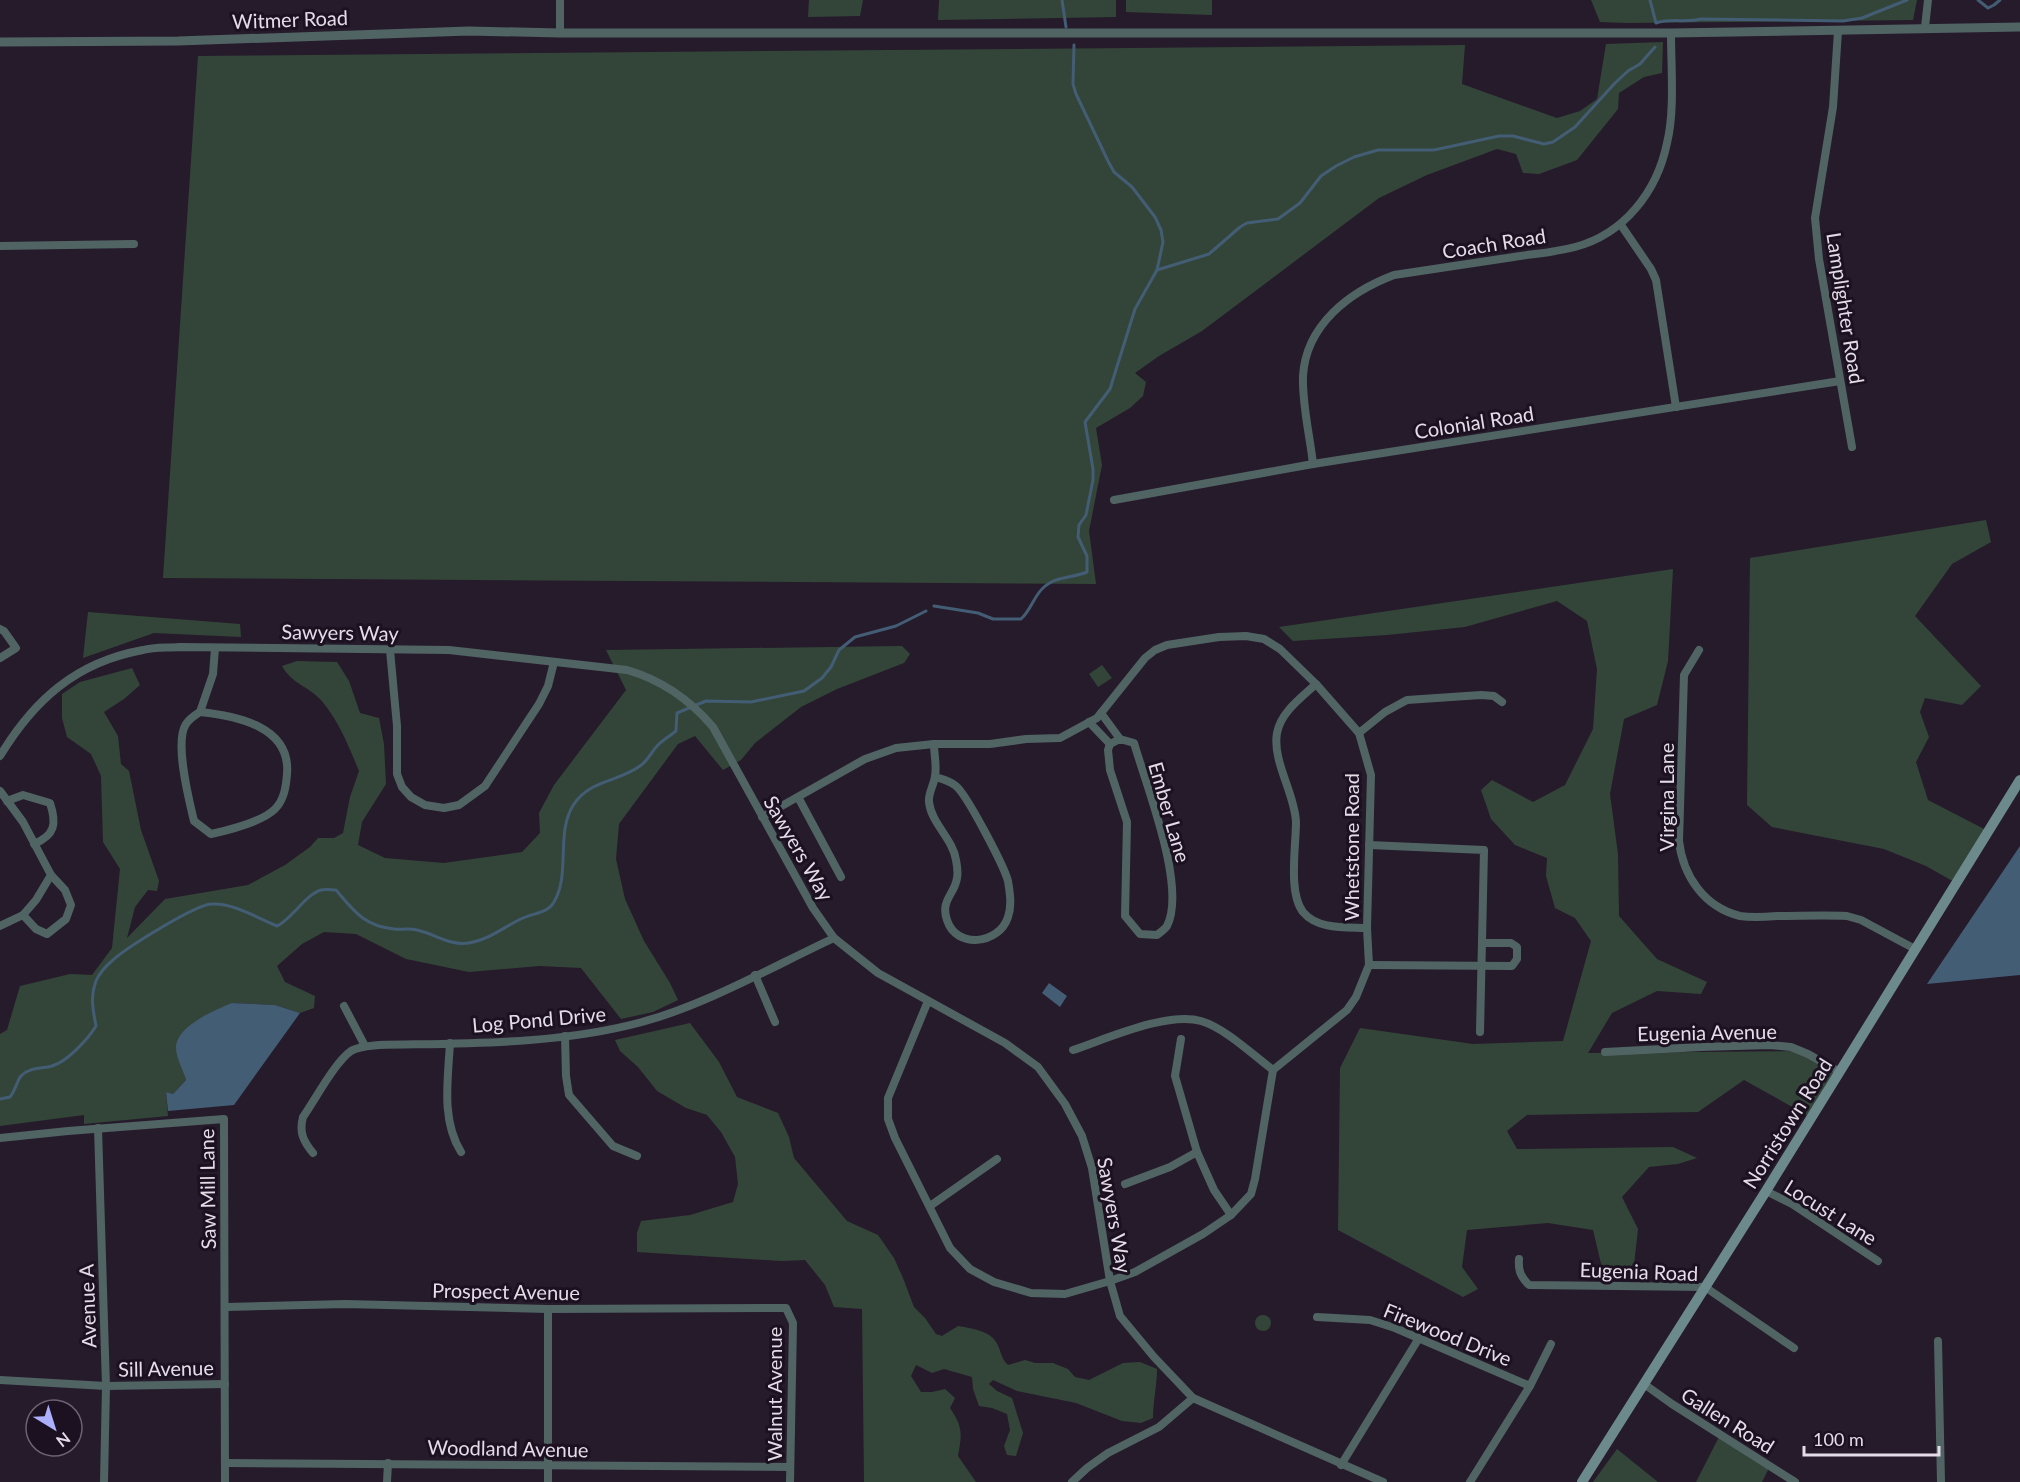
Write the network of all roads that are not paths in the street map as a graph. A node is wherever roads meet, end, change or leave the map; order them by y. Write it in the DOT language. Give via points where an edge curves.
graph roads {
  1 [pos="560,0"];
  2 [pos="1928,0"];
  3 [pos="1924,27"];
  4 [pos="2020,27"];
  5 [pos="1838,31"];
  6 [pos="560,33"];
  7 [pos="1671,33"];
  8 [pos="0,42"];
  9 [pos="1621,225"];
  10 [pos="135,244"];
  11 [pos="0,246"];
  12 [pos="1840,381"];
  13 [pos="1676,407"];
  14 [pos="1852,447"];
  15 [pos="1313,464"];
  16 [pos="1114,500"];
  17 [pos="0,629"];
  18 [pos="215,648"];
  19 [pos="390,650"];
  20 [pos="1699,650"];
  21 [pos="0,658"];
  22 [pos="554,662"];
  23 [pos="1316,684"];
  24 [pos="1503,702"];
  25 [pos="200,712"];
  26 [pos="1101,713"];
  27 [pos="1089,722"];
  28 [pos="1359,733"];
  29 [pos="1120,739"];
  30 [pos="934,744"];
  31 [pos="1110,744"];
  32 [pos="0,756"];
  33 [pos="935,777"];
  34 [pos="2020,780"];
  35 [pos="0,791"];
  36 [pos="798,797"];
  37 [pos="7,801"];
  38 [pos="762,817"];
  39 [pos="33,844"];
  40 [pos="1370,845"];
  41 [pos="51,875"];
  42 [pos="841,877"];
  43 [pos="23,915"];
  44 [pos="0,926"];
  45 [pos="1368,928"];
  46 [pos="834,938"];
  47 [pos="1482,943"];
  48 [pos="1915,949"];
  49 [pos="1369,965"];
  50 [pos="1481,966"];
  51 [pos="755,975"];
  52 [pos="928,1001"];
  53 [pos="344,1006"];
  54 [pos="775,1022"];
  55 [pos="1480,1032"];
  56 [pos="565,1036"];
  57 [pos="1181,1039"];
  58 [pos="450,1043"];
  59 [pos="365,1046"];
  60 [pos="1072,1050"];
  61 [pos="1605,1052"];
  62 [pos="1273,1070"];
  63 [pos="1840,1072"];
  64 [pos="98,1128"];
  65 [pos="0,1138"];
  66 [pos="462,1152"];
  67 [pos="1197,1152"];
  68 [pos="313,1153"];
  69 [pos="637,1156"];
  70 [pos="997,1159"];
  71 [pos="1125,1184"];
  72 [pos="1766,1191"];
  73 [pos="930,1206"];
  74 [pos="1231,1215"];
  75 [pos="1519,1259"];
  76 [pos="1878,1261"];
  77 [pos="1110,1281"];
  78 [pos="1705,1287"];
  79 [pos="226,1307"];
  80 [pos="786,1308"];
  81 [pos="548,1310"];
  82 [pos="1317,1317"];
  83 [pos="1419,1338"];
  84 [pos="1938,1341"];
  85 [pos="1551,1344"];
  86 [pos="1794,1348"];
  87 [pos="0,1380"];
  88 [pos="225,1384"];
  89 [pos="1644,1384"];
  90 [pos="106,1386"];
  91 [pos="1530,1386"];
  92 [pos="1193,1398"];
  93 [pos="226,1462"];
  94 [pos="388,1463"];
  95 [pos="1341,1465"];
  96 [pos="548,1466"];
  97 [pos="790,1467"];
  98 [pos="104,1482"];
  99 [pos="225,1482"];
  100 [pos="387,1482"];
  101 [pos="548,1482"];
  102 [pos="790,1482"];
  103 [pos="1072,1482"];
  104 [pos="1383,1482"];
  105 [pos="1470,1482"];
  106 [pos="1582,1482"];
  107 [pos="1795,1482"];
  108 [pos="1941,1482"];
  1 -- 6 [label="street"];
  2 -- 3 [label="street"];
  3 -- 4 [label="street, Witmer Road"];
  3 -- 5 [label="street, Witmer Road"];
  5 -- 7 [label="street, Witmer Road"];
  5 -- 12 [label="street, Lamplighter Road" via="1833,107 1815,218"];
  6 -- 7 [label="street, Witmer Road"];
  6 -- 8 [label="street, Witmer Road" via="469,31 178,41"];
  7 -- 9 [label="street, Coach Road" via="1668,142 1647,194"];
  9 -- 13 [label="street" via="1656,280"];
  9 -- 15 [label="street, Coach Road" via="1575,247 1394,275 1345,301 1320,328 1303,374"];
  10 -- 11 [label="street"];
  12 -- 13 [label="street, Colonial Road"];
  12 -- 14 [label="street, Lamplighter Road"];
  13 -- 15 [label="street, Colonial Road"];
  15 -- 16 [label="street, Colonial Road"];
  17 -- 21 [label="street" via="16,648"];
  18 -- 19 [label="street, Sawyers Way"];
  18 -- 25 [label="street" via="213,674"];
  18 -- 32 [label="street, Sawyers Way" via="144,649 92,666 59,686 31,712"];
  19 -- 22 [label="street, Sawyers Way" via="449,650"];
  19 -- 22 [label="street" via="397,726 396,774 411,797 425,805 444,808 459,806 485,786 539,704"];
  20 -- 48 [label="street, Virgina Lane" via="1684,675 1681,853 1692,882 1714,903 1741,916 1847,916"];
  22 -- 38 [label="street, Sawyers Way" via="627,670 647,676 684,697 713,727"];
  23 -- 26 [label="street, Whetstone Road" via="1264,639 1219,637 1155,650"];
  23 -- 28 [label="street, Whetstone Road"];
  23 -- 45 [label="street" via="1283,717 1276,742 1296,822 1296,897 1304,912 1318,924"];
  24 -- 28 [label="street" via="1481,695 1407,700 1384,712"];
  25 -- 25 [label="street" via="185,725 182,736 183,772 194,822 211,834 276,809 285,789 288,759 284,749 268,731 253,724"];
  26 -- 27 [label="street, Whetstone Road"];
  26 -- 29 [label="street, Ember Lane"];
  27 -- 30 [label="street, Whetstone Road" via="1060,738"];
  27 -- 31 [label="street"];
  28 -- 40 [label="street, Whetstone Road" via="1371,775"];
  29 -- 31 [label="street"];
  29 -- 31 [label="street, Ember Lane" via="1134,743 1167,854 1172,909 1167,927 1157,935 1140,934 1125,916 1126,822 1110,770"];
  30 -- 33 [label="street"];
  30 -- 36 [label="street, Whetstone Road" via="896,748 865,759"];
  33 -- 33 [label="street" via="929,803 956,857 957,879 945,902 947,923 964,940 990,939 1001,931 1008,918 1011,900 1007,879 961,793 956,786"];
  34 -- 48 [label="main road, Norristown Road"];
  35 -- 37 [label="street"];
  36 -- 38 [label="street, Whetstone Road"];
  36 -- 42 [label="street"];
  37 -- 39 [label="street"];
  37 -- 39 [label="street" via="23,795 50,803 53,828 46,839"];
  38 -- 46 [label="street, Sawyers Way"];
  39 -- 41 [label="street"];
  40 -- 45 [label="street, Whetstone Road"];
  40 -- 47 [label="street" via="1484,850"];
  41 -- 43 [label="street"];
  41 -- 43 [label="street" via="65,890 71,905 66,919 46,934"];
  43 -- 44 [label="street"];
  45 -- 49 [label="street, Whetstone Road"];
  46 -- 51 [label="street, Log Pond Drive"];
  46 -- 52 [label="street, Sawyers Way" via="878,973"];
  47 -- 50 [label="street"];
  47 -- 50 [label="street" via="1511,943 1517,947 1517,959 1512,966"];
  48 -- 63 [label="main road, Norristown Road"];
  49 -- 50 [label="street"];
  49 -- 62 [label="street, Whetstone Road" via="1347,1010"];
  50 -- 55 [label="street"];
  51 -- 54 [label="street"];
  51 -- 56 [label="street, Log Pond Drive" via="669,1014"];
  52 -- 73 [label="street" via="888,1098 888,1119"];
  52 -- 77 [label="street, Sawyers Way" via="1005,1042 1038,1067 1065,1104 1082,1136 1092,1168"];
  53 -- 59 [label="street"];
  56 -- 58 [label="street, Log Pond Drive"];
  56 -- 69 [label="street" via="569,1095 613,1146"];
  57 -- 67 [label="street" via="1176,1076"];
  58 -- 59 [label="street, Log Pond Drive"];
  58 -- 66 [label="street" via="449,1122"];
  59 -- 68 [label="street" via="345,1056 303,1117 302,1137"];
  60 -- 62 [label="street" via="1165,1020 1189,1019 1215,1028"];
  61 -- 63 [label="street, Eugenia Avenue" via="1791,1047"];
  62 -- 74 [label="street" via="1251,1194"];
  63 -- 72 [label="main road, Norristown Road"];
  64 -- 65 [label="street, Saw Mill Lane"];
  64 -- 79 [label="street, Saw Mill Lane" via="224,1119"];
  64 -- 90 [label="street, Avenue A"];
  67 -- 71 [label="street"];
  67 -- 74 [label="street" via="1214,1190"];
  70 -- 73 [label="street"];
  72 -- 76 [label="street, Locust Lane"];
  72 -- 78 [label="main road, Norristown Road"];
  73 -- 77 [label="street" via="950,1248 970,1269 994,1282 1031,1293 1065,1294"];
  74 -- 77 [label="street" via="1135,1272"];
  75 -- 78 [label="street, Eugenia Road" via="1518,1269 1529,1285"];
  77 -- 92 [label="street, Sawyers Way" via="1120,1316"];
  78 -- 86 [label="street, Eugenia Road"];
  78 -- 89 [label="main road, Norristown Road"];
  79 -- 81 [label="street, Prospect Avenue" via="345,1304"];
  79 -- 88 [label="street, Saw Mill Lane"];
  80 -- 81 [label="street, Prospect Avenue"];
  80 -- 97 [label="street, Walnut Avenue" via="793,1323"];
  81 -- 96 [label="street"];
  82 -- 83 [label="street, Firewood Drive" via="1370,1320"];
  83 -- 91 [label="street, Firewood Drive"];
  83 -- 95 [label="street"];
  84 -- 108 [label="street"];
  85 -- 91 [label="street"];
  87 -- 90 [label="street, Sill Avenue"];
  88 -- 90 [label="street, Sill Avenue"];
  88 -- 93 [label="street, Saw Mill Lane"];
  89 -- 106 [label="main road, Norristown Road"];
  89 -- 107 [label="street, Gallen Road"];
  90 -- 98 [label="street, Avenue A"];
  91 -- 105 [label="street"];
  92 -- 95 [label="street, Sawyers Way"];
  92 -- 103 [label="street" via="1159,1427 1108,1453"];
  93 -- 94 [label="street, Woodland Avenue"];
  93 -- 99 [label="street, Saw Mill Lane"];
  94 -- 96 [label="street, Woodland Avenue"];
  94 -- 100 [label="street"];
  95 -- 104 [label="street, Sawyers Way"];
  96 -- 97 [label="street, Woodland Avenue"];
  96 -- 101 [label="street"];
  97 -- 102 [label="street, Walnut Avenue"];
}
